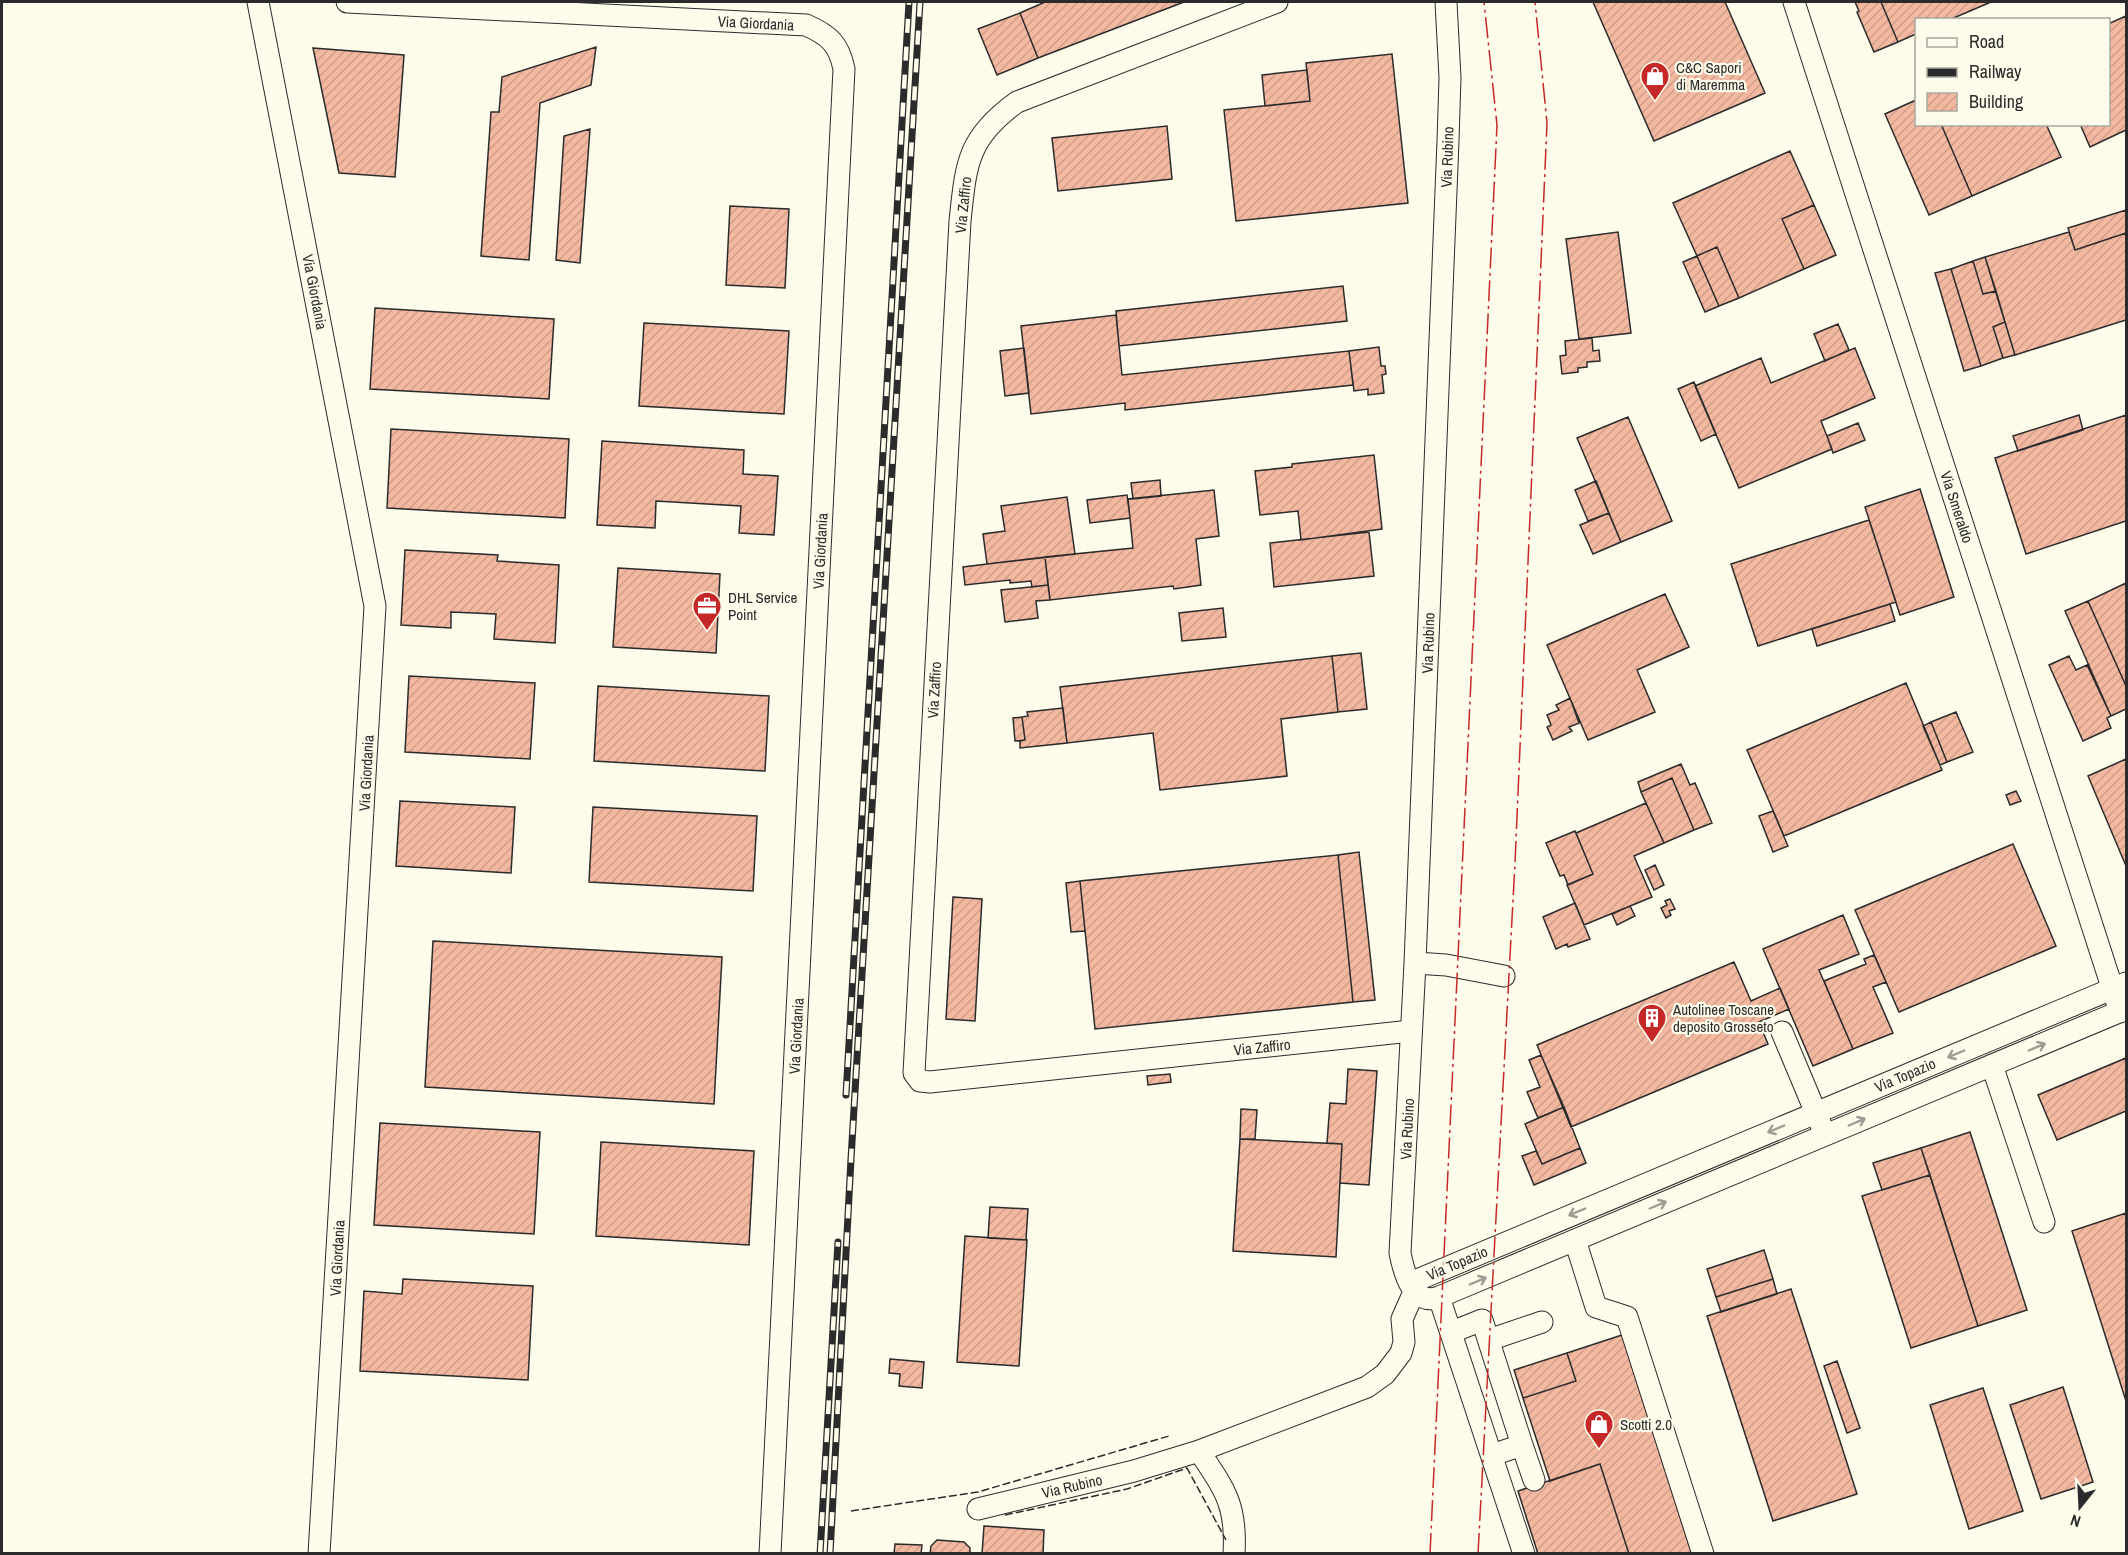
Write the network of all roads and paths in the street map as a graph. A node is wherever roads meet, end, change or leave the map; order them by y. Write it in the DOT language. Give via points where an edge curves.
graph roads {
  1 [pos="258,2"];
  2 [pos="347,2"];
  3 [pos="1277,2"];
  4 [pos="1446,2"];
  5 [pos="1794,2"];
  6 [pos="1415,963"];
  7 [pos="1504,976"];
  8 [pos="2120,986"];
  9 [pos="2123,1010"];
  10 [pos="1411,1031"];
  11 [pos="1782,1032"];
  12 [pos="1992,1065"];
  13 [pos="1816,1112"];
  14 [pos="1825,1135"];
  15 [pos="2044,1222"];
  16 [pos="1575,1240"];
  17 [pos="1412,1288"];
  18 [pos="1440,1297"];
  19 [pos="1542,1322"];
  20 [pos="1452,1332"];
  21 [pos="1489,1340"];
  22 [pos="1522,1446"];
  23 [pos="1199,1451"];
  24 [pos="1492,1455"];
  25 [pos="1534,1480"];
  26 [pos="978,1509"];
  27 [pos="319,1554"];
  28 [pos="770,1554"];
  29 [pos="1234,1554"];
  30 [pos="1524,1554"];
  31 [pos="1703,1554"];
  1 -- 27 [label="street, Via Giordania" via="375,606"];
  2 -- 28 [label="street, Via Giordania" via="806,25 832,40 841,53 844,69"];
  3 -- 10 [label="street, Via Zaffiro" via="1017,102 981,134 971,156 960,221 914,1073 920,1081 930,1082"];
  4 -- 6 [label="street, Via Rubino" via="1448,141"];
  5 -- 8 [label="street, Via Smeraldo"];
  6 -- 7 [label="street"];
  6 -- 10 [label="street, Via Rubino"];
  8 -- 9 [label="street, Via Smeraldo"];
  8 -- 13 [label="street, Via Topazio, one-way"];
  12 -- 9 [label="street, Via Topazio, one-way"];
  10 -- 17 [label="street, Via Rubino" via="1401,1252"];
  11 -- 13 [label="street"];
  14 -- 12 [label="street, Via Topazio, one-way"];
  12 -- 15 [label="street"];
  13 -- 14 [label="street"];
  13 -- 17 [label="street, Via Topazio, one-way"];
  16 -- 14 [label="street, Via Topazio, one-way"];
  18 -- 16 [label="street, Via Topazio, one-way"];
  16 -- 31 [label="street" via="1596,1306 1627,1317"];
  17 -- 18 [label="street, Via Topazio" via="1425,1298"];
  17 -- 23 [label="street, Via Rubino" via="1402,1319 1401,1353 1385,1374 1368,1387"];
  18 -- 20 [label="street"];
  19 -- 21 [label="street"];
  20 -- 21 [label="street" via="1482,1320"];
  20 -- 24 [label="street"];
  21 -- 22 [label="street"];
  22 -- 24 [label="street"];
  22 -- 25 [label="street"];
  23 -- 26 [label="street, Via Rubino"];
  23 -- 29 [label="street" via="1222,1485 1230,1505 1236,1528"];
  24 -- 30 [label="street"];
}
